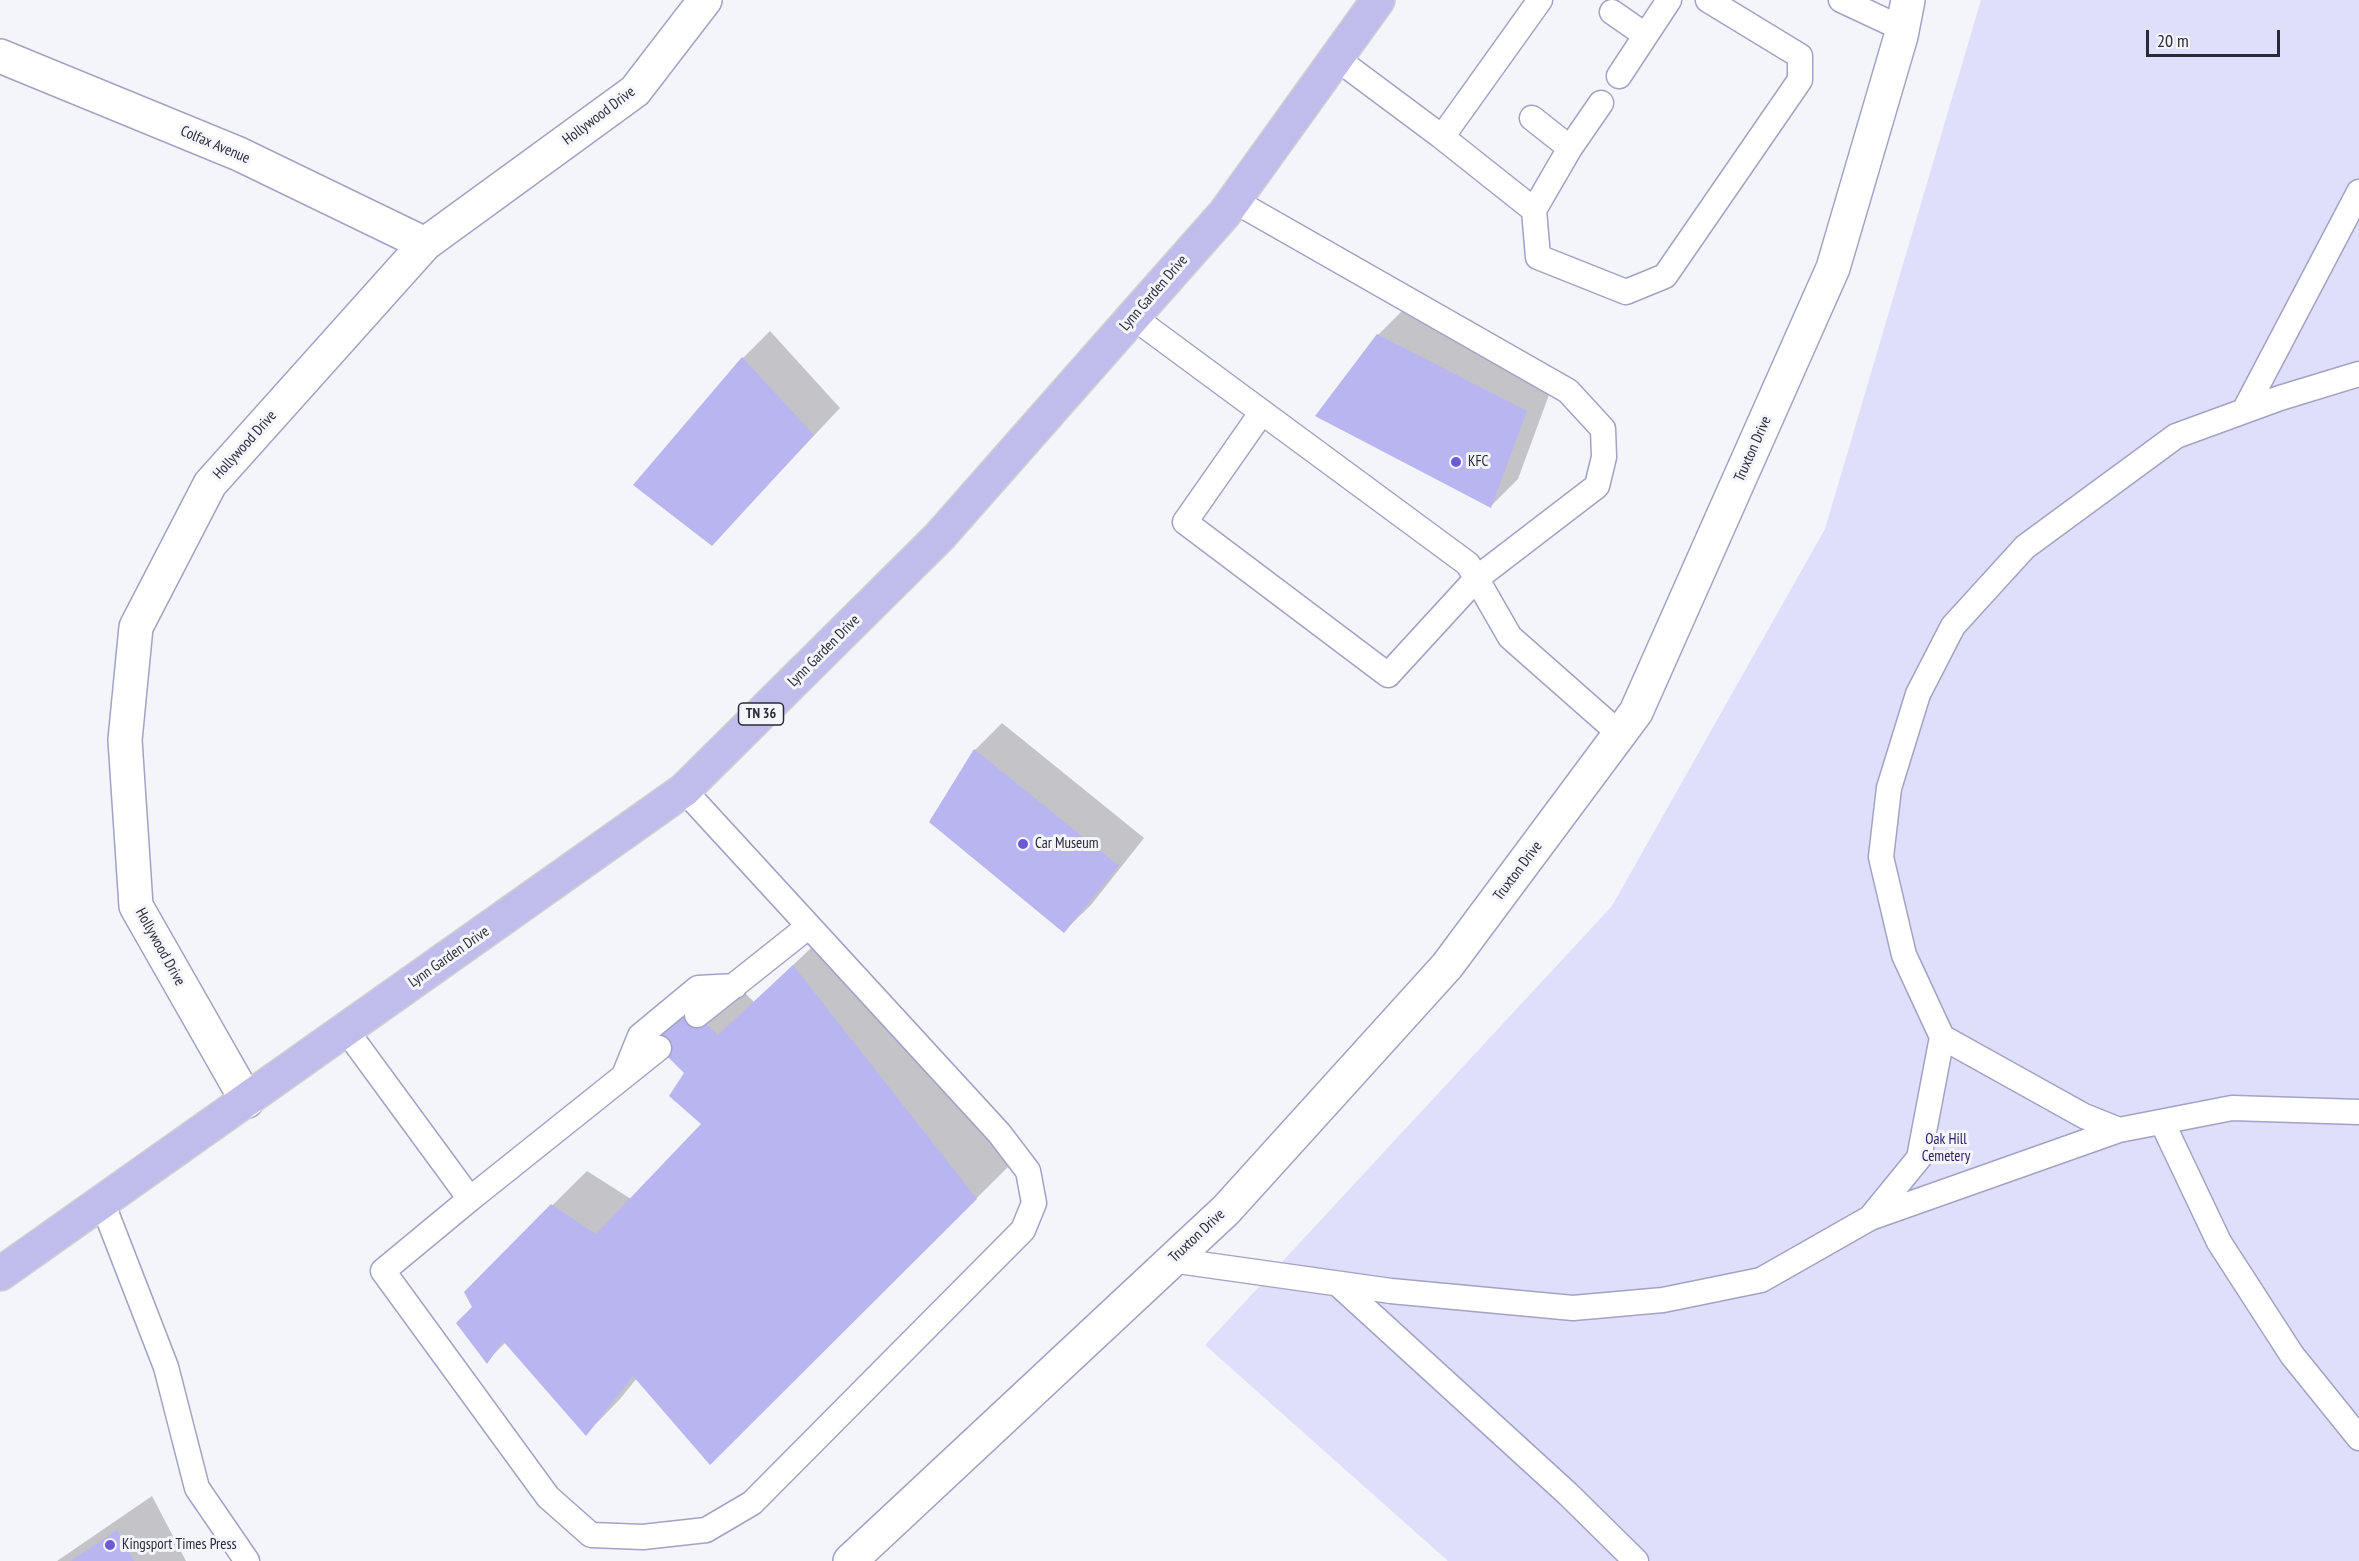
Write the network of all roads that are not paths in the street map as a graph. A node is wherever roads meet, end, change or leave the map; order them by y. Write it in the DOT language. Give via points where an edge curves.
graph roads {
  1 [pos="705,0"];
  2 [pos="1378,0"];
  3 [pos="1540,0"];
  4 [pos="1669,0"];
  5 [pos="1708,0"];
  6 [pos="1841,0"];
  7 [pos="1612,12"];
  8 [pos="1905,14"];
  9 [pos="1645,35"];
  10 [pos="0,56"];
  11 [pos="1336,58"];
  12 [pos="1619,76"];
  13 [pos="1601,103"];
  14 [pos="1532,118"];
  15 [pos="1442,137"];
  16 [pos="1570,148"];
  17 [pos="2359,192"];
  18 [pos="1233,200"];
  19 [pos="1534,210"];
  20 [pos="425,244"];
  21 [pos="1133,317"];
  22 [pos="2359,374"];
  23 [pos="2244,411"];
  24 [pos="1262,412"];
  25 [pos="1476,578"];
  26 [pos="1620,734"];
  27 [pos="684,790"];
  28 [pos="809,926"];
  29 [pos="735,986"];
  30 [pos="697,1016"];
  31 [pos="346,1030"];
  32 [pos="1942,1037"];
  33 [pos="659,1048"];
  34 [pos="624,1075"];
  35 [pos="247,1101"];
  36 [pos="2359,1112"];
  37 [pos="2162,1122"];
  38 [pos="2119,1130"];
  39 [pos="470,1199"];
  40 [pos="102,1202"];
  41 [pos="1870,1218"];
  42 [pos="1171,1260"];
  43 [pos="0,1274"];
  44 [pos="1338,1284"];
  45 [pos="2359,1438"];
  46 [pos="247,1561"];
  47 [pos="850,1561"];
  48 [pos="1636,1561"];
  1 -- 20 [label="street, Hollywood Drive" via="635,91"];
  2 -- 11 [label="main road, Lynn Garden Drive / TN 36"];
  3 -- 15 [label="lane" via="1523,35 1486,87"];
  4 -- 9 [label="lane"];
  5 -- 19 [label="lane" via="1800,56 1800,80 1665,276 1626,292 1538,257"];
  6 -- 8 [label="lane"];
  7 -- 9 [label="lane"];
  8 -- 26 [label="street, Truxton Drive" via="1833,268 1636,712"];
  9 -- 12 [label="lane"];
  10 -- 20 [label="street, Colfax Avenue" via="240,154"];
  11 -- 15 [label="lane"];
  11 -- 18 [label="main road, Lynn Garden Drive / TN 36"];
  13 -- 16 [label="lane"];
  14 -- 16 [label="lane"];
  15 -- 19 [label="lane"];
  16 -- 19 [label="lane"];
  17 -- 23 [label="lane"];
  18 -- 21 [label="main road, Lynn Garden Drive / TN 36"];
  18 -- 25 [label="lane" via="1568,391 1603,429 1604,457 1597,486"];
  20 -- 35 [label="street, Hollywood Drive" via="210,484 136,627 124,740 136,906"];
  21 -- 24 [label="lane"];
  21 -- 27 [label="main road, Lynn Garden Drive / TN 36" via="940,536"];
  22 -- 23 [label="lane"];
  23 -- 32 [label="lane" via="2176,436 2025,547 1953,626 1918,694 1889,788 1881,857 1904,955"];
  24 -- 25 [label="lane" via="1468,564"];
  24 -- 25 [label="lane" via="1185,522 1388,675"];
  25 -- 26 [label="lane" via="1510,637"];
  26 -- 42 [label="street, Truxton Drive" via="1447,966 1226,1210"];
  27 -- 28 [label="lane"];
  27 -- 31 [label="main road, Lynn Garden Drive / TN 36"];
  28 -- 29 [label="lane"];
  28 -- 39 [label="lane" via="999,1133 1028,1171 1034,1203 1023,1230 752,1503 706,1530 591,1535 548,1497 383,1271"];
  29 -- 30 [label="lane"];
  29 -- 34 [label="lane" via="698,988 640,1036"];
  31 -- 35 [label="main road, Lynn Garden Drive / TN 36"];
  31 -- 39 [label="lane"];
  32 -- 38 [label="lane" via="2084,1116"];
  32 -- 41 [label="lane" via="1919,1158"];
  33 -- 34 [label="lane"];
  34 -- 39 [label="lane"];
  35 -- 40 [label="main road, Lynn Garden Drive / TN 36"];
  36 -- 37 [label="lane" via="2232,1108"];
  37 -- 38 [label="lane"];
  37 -- 45 [label="lane" via="2219,1242 2292,1355"];
  38 -- 41 [label="lane"];
  40 -- 43 [label="main road, Lynn Garden Drive / TN 36"];
  40 -- 46 [label="lane" via="166,1367 198,1488"];
  41 -- 44 [label="lane" via="1761,1280 1663,1300 1573,1308"];
  42 -- 44 [label="lane"];
  42 -- 47 [label="street, Truxton Drive"];
  44 -- 48 [label="lane" via="1559,1485"];
}
